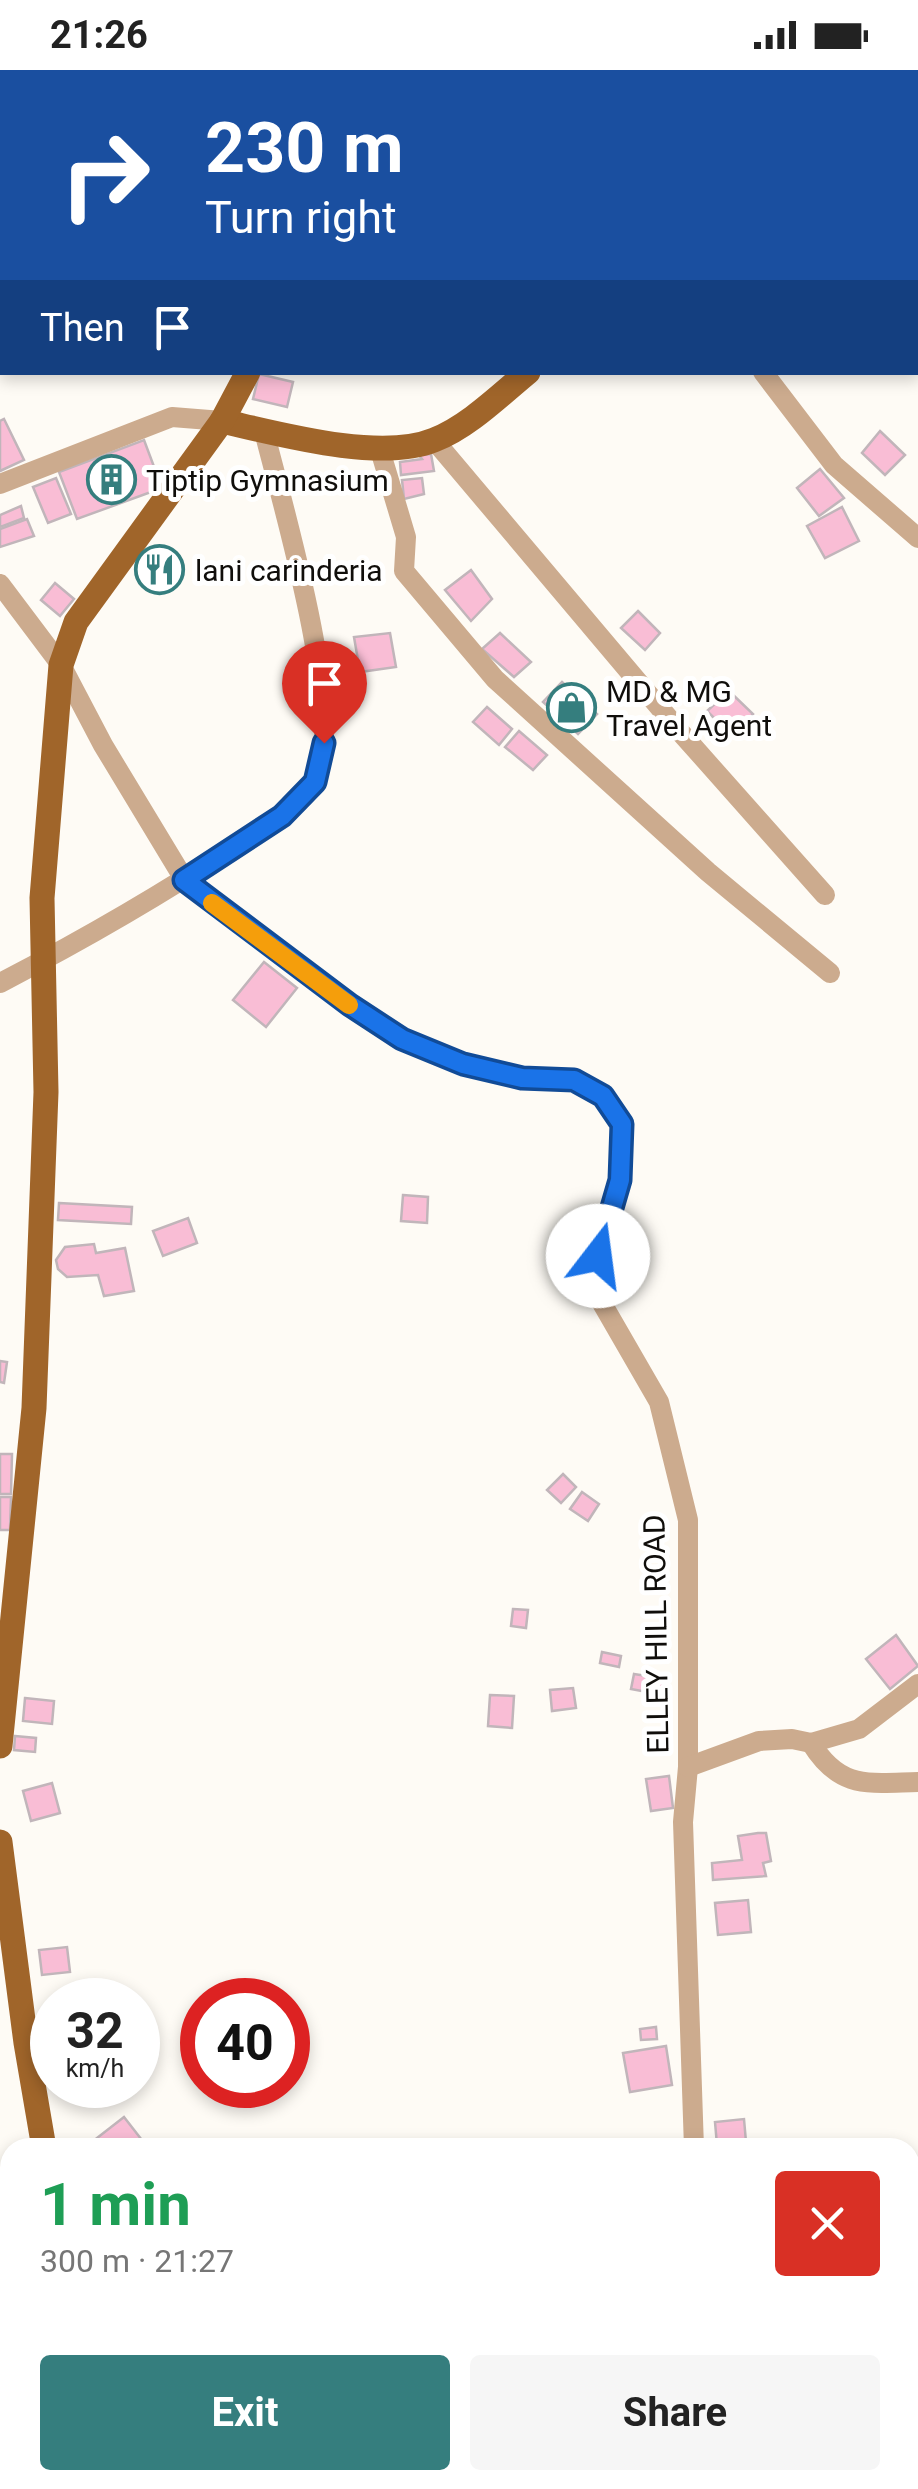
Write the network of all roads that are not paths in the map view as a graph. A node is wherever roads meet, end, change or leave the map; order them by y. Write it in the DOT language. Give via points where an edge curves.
graph roads {
  1 [pos="246,375"];
  2 [pos="524,375"];
  3 [pos="764,375"];
  4 [pos="222,421"];
  5 [pos="264,430"];
  6 [pos="434,440"];
  7 [pos="380,450"];
  8 [pos="0,484"];
  9 [pos="918,538"];
  10 [pos="0,584"];
  11 [pos="61,665"];
  12 [pos="184,880"];
  13 [pos="826,895"];
  14 [pos="42,962"];
  15 [pos="830,973"];
  16 [pos="0,983"];
  17 [pos="10,1549"];
  18 [pos="918,1684"];
  19 [pos="811,1743"];
  20 [pos="0,1746"];
  21 [pos="688,1767"];
  22 [pos="918,1782"];
  23 [pos="0,1842"];
  24 [pos="42,2138"];
  25 [pos="694,2138"];
  1 -- 4 [label="main road"];
  2 -- 6 [label="main road"];
  3 -- 9 [label="street" via="834,465"];
  4 -- 5 [label="main road"];
  4 -- 8 [label="street" via="172,417"];
  4 -- 11 [label="main road" via="76,622"];
  5 -- 7 [label="main road"];
  5 -- 12 [label="street" via="314,630 324,743 315,782 282,816"];
  6 -- 7 [label="main road"];
  6 -- 13 [label="street"];
  7 -- 15 [label="street" via="406,537 404,571 495,679"];
  10 -- 11 [label="street, ELLEY HILL ROAD"];
  11 -- 12 [label="street, ELLEY HILL ROAD"];
  11 -- 14 [label="main road"];
  12 -- 14 [label="street"];
  12 -- 21 [label="street, ELLEY HILL ROAD" via="402,1039 463,1064 522,1078 574,1080 603,1096 622,1124 620,1180 598,1256 599,1298 658,1402 688,1520"];
  14 -- 16 [label="street"];
  14 -- 17 [label="main road" via="46,1092 34,1408"];
  17 -- 20 [label="main road"];
  18 -- 19 [label="street" via="859,1728"];
  19 -- 21 [label="street" via="759,1741"];
  19 -- 22 [label="street" via="826,1767 863,1783"];
  21 -- 25 [label="street, ELLEY HILL ROAD" via="683,1822"];
  23 -- 24 [label="main road"];
}
